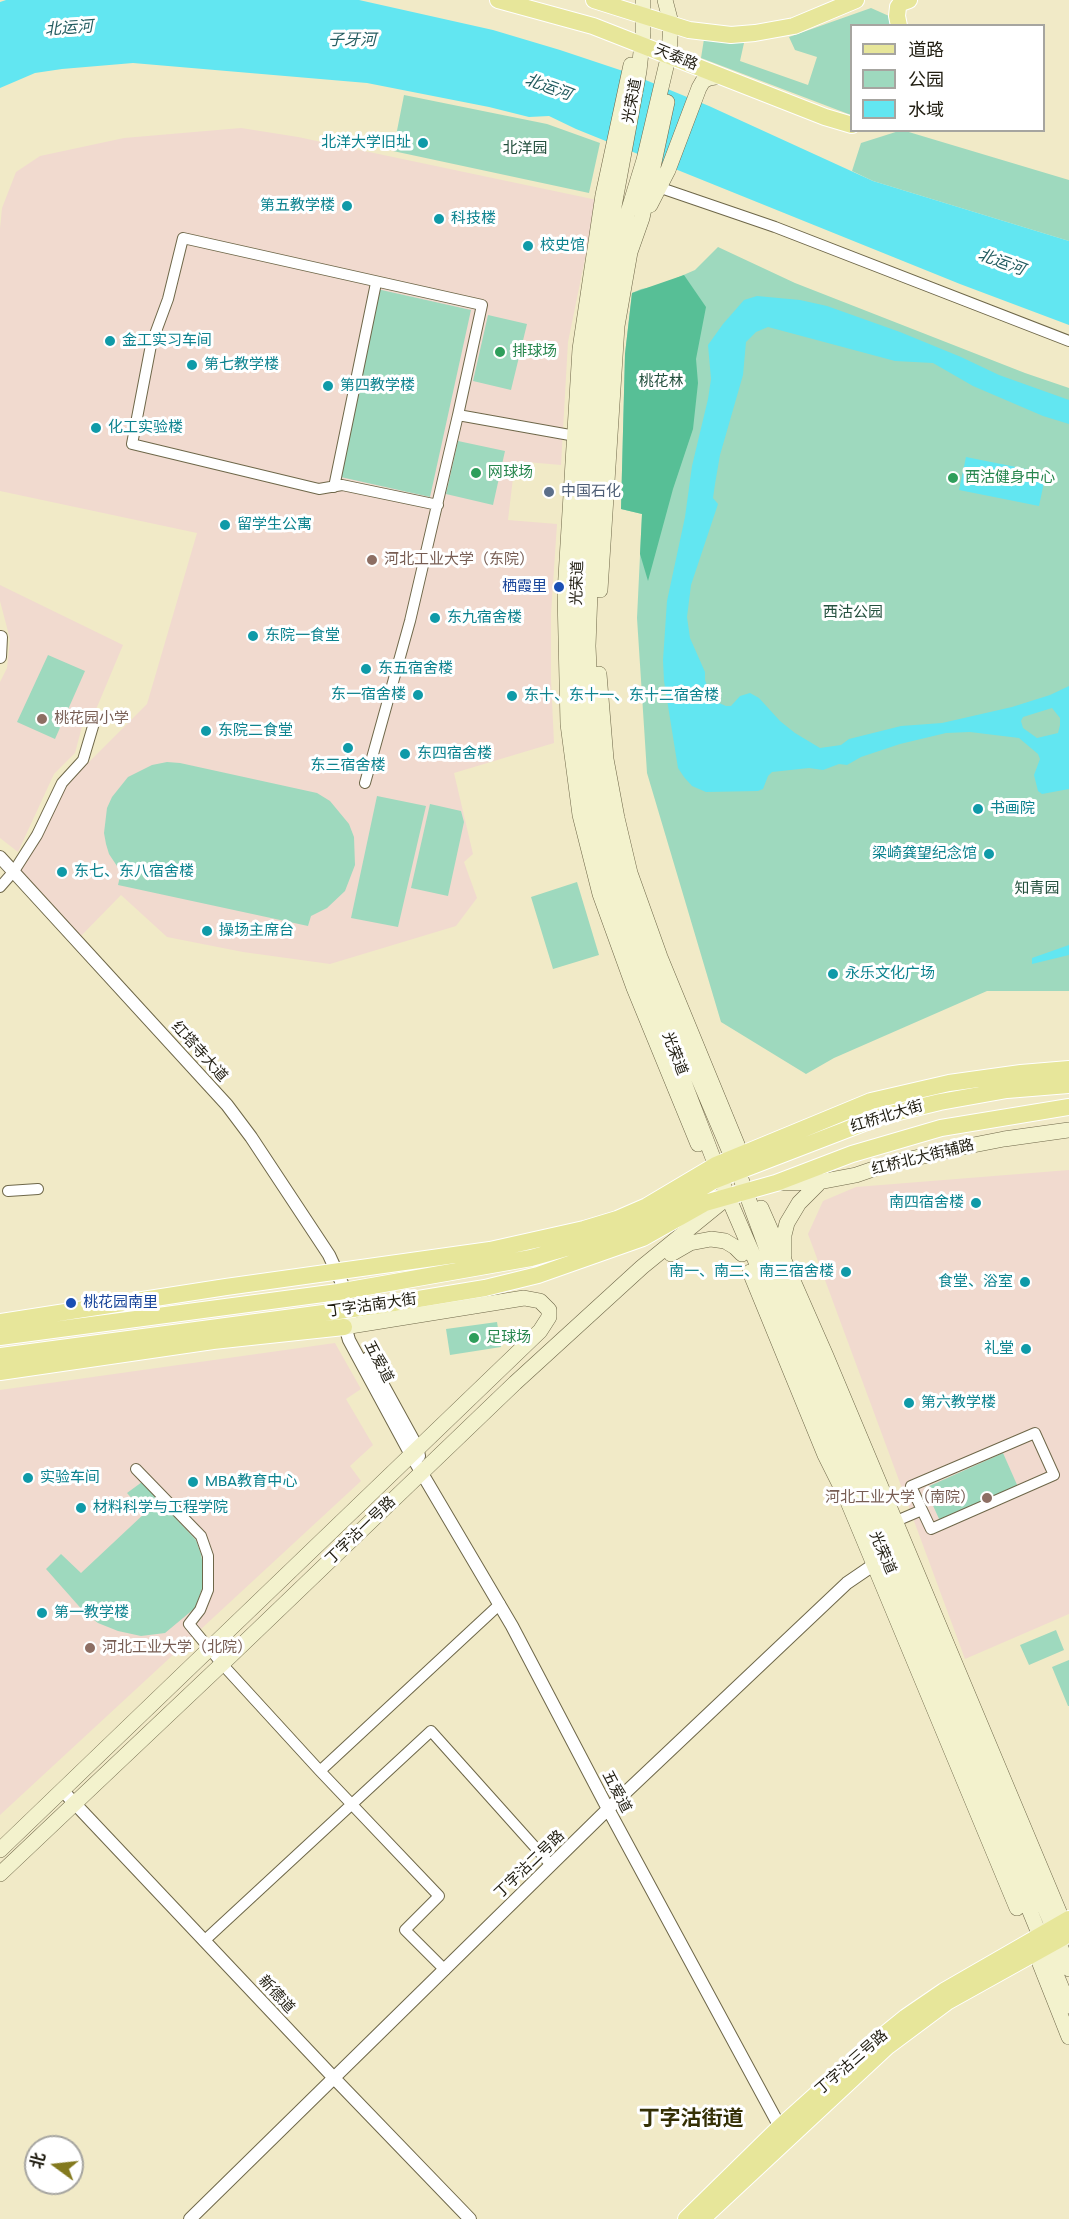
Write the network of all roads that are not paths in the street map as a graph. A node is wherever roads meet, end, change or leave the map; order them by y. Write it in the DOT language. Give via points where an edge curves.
graph roads {
  1 [pos="498,0"];
  2 [pos="594,0"];
  3 [pos="665,0"];
  4 [pos="856,0"];
  5 [pos="909,0"];
  6 [pos="643,7"];
  7 [pos="671,23"];
  8 [pos="899,24"];
  9 [pos="642,44"];
  10 [pos="669,54"];
  11 [pos="721,76"];
  12 [pos="850,124"];
  13 [pos="656,165"];
  14 [pos="661,188"];
  15 [pos="642,218"];
  16 [pos="376,283"];
  17 [pos="1069,341"];
  18 [pos="458,415"];
  19 [pos="592,438"];
  20 [pos="334,488"];
  21 [pos="438,505"];
  22 [pos="2,637"];
  23 [pos="0,657"];
  24 [pos="94,723"];
  25 [pos="365,783"];
  26 [pos="0,857"];
  27 [pos="14,871"];
  28 [pos="0,887"];
  29 [pos="1069,1069"];
  30 [pos="1069,1084"];
  31 [pos="1069,1107"];
  32 [pos="1069,1130"];
  33 [pos="852,1154"];
  34 [pos="739,1163"];
  35 [pos="714,1173"];
  36 [pos="819,1182"];
  37 [pos="776,1183"];
  38 [pos="38,1189"];
  39 [pos="749,1190"];
  40 [pos="8,1191"];
  41 [pos="723,1200"];
  42 [pos="742,1254"];
  43 [pos="785,1264"];
  44 [pos="337,1272"];
  45 [pos="625,1282"];
  46 [pos="342,1291"];
  47 [pos="347,1318"];
  48 [pos="0,1322"];
  49 [pos="160,1334"];
  50 [pos="0,1337"];
  51 [pos="213,1341"];
  52 [pos="0,1356"];
  53 [pos="0,1372"];
  54 [pos="414,1450"];
  55 [pos="136,1468"];
  56 [pos="422,1472"];
  57 [pos="922,1510"];
  58 [pos="894,1522"];
  59 [pos="891,1560"];
  60 [pos="500,1604"];
  61 [pos="209,1648"];
  62 [pos="222,1664"];
  63 [pos="320,1771"];
  64 [pos="62,1790"];
  65 [pos="74,1804"];
  66 [pos="352,1804"];
  67 [pos="608,1809"];
  68 [pos="0,1850"];
  69 [pos="551,1865"];
  70 [pos="0,1874"];
  71 [pos="1055,1935"];
  72 [pos="204,1941"];
  73 [pos="1069,1969"];
  74 [pos="445,1970"];
  75 [pos="1069,2006"];
  76 [pos="1069,2037"];
  77 [pos="334,2078"];
  78 [pos="780,2127"];
  79 [pos="190,2219"];
  80 [pos="470,2219"];
  81 [pos="686,2219"];
  82 [pos="702,2219"];
  1 -- 9 [label="main road, 天泰路" via="555,14"];
  2 -- 6 [label="main road, 天泰路"];
  3 -- 7 [label="main road"];
  4 -- 7 [label="main road, 天泰路" via="794,26 755,33 715,34"];
  5 -- 8 [label="main road" via="898,7"];
  6 -- 7 [label="main road, 天泰路"];
  6 -- 9 [label="main road, 光荣道"];
  7 -- 10 [label="main road"];
  9 -- 10 [label="main road, 天泰路"];
  9 -- 19 [label="main road, 光荣道" via="616,154 594,320"];
  10 -- 11 [label="main road, 天泰路"];
  10 -- 13 [label="main road, 光荣道" via="671,67"];
  11 -- 12 [label="main road, 天泰路"];
  11 -- 13 [label="main road" via="703,81"];
  13 -- 14 [label="main road"];
  13 -- 15 [label="main road"];
  13 -- 19 [label="main road, 光荣道" via="625,222 609,297"];
  14 -- 15 [label="main road"];
  14 -- 17 [label="street" via="775,227"];
  15 -- 19 [label="main road" via="630,252 614,359"];
  16 -- 18 [label="street" via="482,305"];
  16 -- 20 [label="street"];
  16 -- 20 [label="street" via="183,238 152,345 132,444 319,489"];
  18 -- 19 [label="street"];
  18 -- 21 [label="street"];
  19 -- 34 [label="main road" via="598,668 606,759 617,818 630,873"];
  19 -- 35 [label="main road, 光荣道" via="577,588 576,662 590,801 627,934"];
  20 -- 21 [label="street" via="342,484"];
  21 -- 25 [label="street"];
  22 -- 23 [label="street"];
  24 -- 27 [label="street" via="83,760 62,783"];
  26 -- 27 [label="street, 红塔寺大道"];
  27 -- 28 [label="street"];
  27 -- 44 [label="street, 红塔寺大道" via="227,1105"];
  29 -- 34 [label="main road" via="950,1083 871,1101"];
  30 -- 34 [label="main road, 红桥北大街" via="940,1102 882,1116"];
  31 -- 33 [label="main road, 红桥北大街" via="941,1128"];
  32 -- 36 [label="main road, 红桥北大街辅路" via="958,1148"];
  33 -- 36 [label="main road"];
  33 -- 37 [label="main road, 红桥北大街"];
  34 -- 35 [label="main road, 红桥北大街"];
  34 -- 39 [label="main road"];
  35 -- 41 [label="main road, 光荣道"];
  35 -- 44 [label="main road" via="617,1219 584,1229 490,1250"];
  35 -- 46 [label="main road, 丁字沽南大街" via="653,1219 604,1238 531,1258"];
  36 -- 37 [label="main road, 红桥北大街辅路"];
  36 -- 43 [label="main road" via="787,1223 782,1248"];
  37 -- 39 [label="main road, 红桥北大街"];
  38 -- 40 [label="street"];
  39 -- 41 [label="main road, 红桥北大街"];
  39 -- 43 [label="main road"];
  39 -- 59 [label="main road, 光荣道" via="783,1293"];
  41 -- 42 [label="main road"];
  41 -- 45 [label="main road, 丁字沽一号路"];
  41 -- 47 [label="main road, 丁字沽南大街" via="696,1207 643,1238 538,1275"];
  41 -- 59 [label="main road, 光荣道"];
  42 -- 45 [label="main road" via="725,1241 698,1241"];
  42 -- 59 [label="main road" via="825,1455 846,1497"];
  43 -- 58 [label="main road"];
  44 -- 46 [label="street, 红塔寺大道"];
  44 -- 48 [label="main road"];
  45 -- 56 [label="main road, 丁字沽一号路"];
  46 -- 47 [label="street, 红塔寺大道"];
  46 -- 50 [label="main road, 丁字沽南大街"];
  47 -- 49 [label="main road, 丁字沽南大街"];
  47 -- 51 [label="main road"];
  47 -- 54 [label="street, 五爱道" via="356,1353"];
  47 -- 54 [label="main road, 丁字沽一号路" via="524,1298 540,1301 549,1310 540,1331"];
  49 -- 51 [label="main road"];
  49 -- 52 [label="main road, 丁字沽南大街"];
  51 -- 53 [label="main road"];
  54 -- 56 [label="street, 五爱道"];
  54 -- 61 [label="main road, 丁字沽一号路"];
  55 -- 61 [label="street" via="201,1536 208,1557 208,1590 189,1624"];
  56 -- 60 [label="street, 五爱道"];
  56 -- 62 [label="main road, 丁字沽一号路"];
  57 -- 57 [label="street" via="931,1529 1054,1475 1035,1432 911,1486"];
  57 -- 58 [label="street"];
  58 -- 59 [label="main road"];
  59 -- 67 [label="street, 丁字沽二号路" via="846,1583"];
  59 -- 71 [label="main road, 光荣道"];
  59 -- 71 [label="main road"];
  60 -- 63 [label="street"];
  60 -- 67 [label="street, 五爱道"];
  61 -- 62 [label="street"];
  61 -- 64 [label="main road, 丁字沽一号路"];
  62 -- 63 [label="street"];
  62 -- 65 [label="main road, 丁字沽一号路"];
  63 -- 66 [label="street"];
  64 -- 65 [label="street, 新德道"];
  64 -- 68 [label="main road, 丁字沽一号路"];
  65 -- 70 [label="main road, 丁字沽一号路"];
  65 -- 72 [label="street, 新德道"];
  66 -- 69 [label="street" via="431,1731"];
  66 -- 72 [label="street"];
  66 -- 74 [label="street" via="439,1896 405,1930"];
  67 -- 69 [label="street, 丁字沽二号路"];
  67 -- 78 [label="street, 五爱道"];
  69 -- 74 [label="street, 丁字沽二号路"];
  71 -- 73 [label="main road, 光荣道"];
  71 -- 75 [label="main road, 光荣道"];
  71 -- 76 [label="main road"];
  71 -- 78 [label="main road, 丁字沽三号路" via="944,1991 906,2017"];
  71 -- 82 [label="main road, 丁字沽三号路" via="947,2002 888,2046"];
  72 -- 77 [label="street, 新德道"];
  74 -- 77 [label="street, 丁字沽二号路"];
  77 -- 79 [label="street, 丁字沽二号路"];
  77 -- 80 [label="street, 新德道"];
  78 -- 81 [label="main road, 丁字沽三号路"];
}
